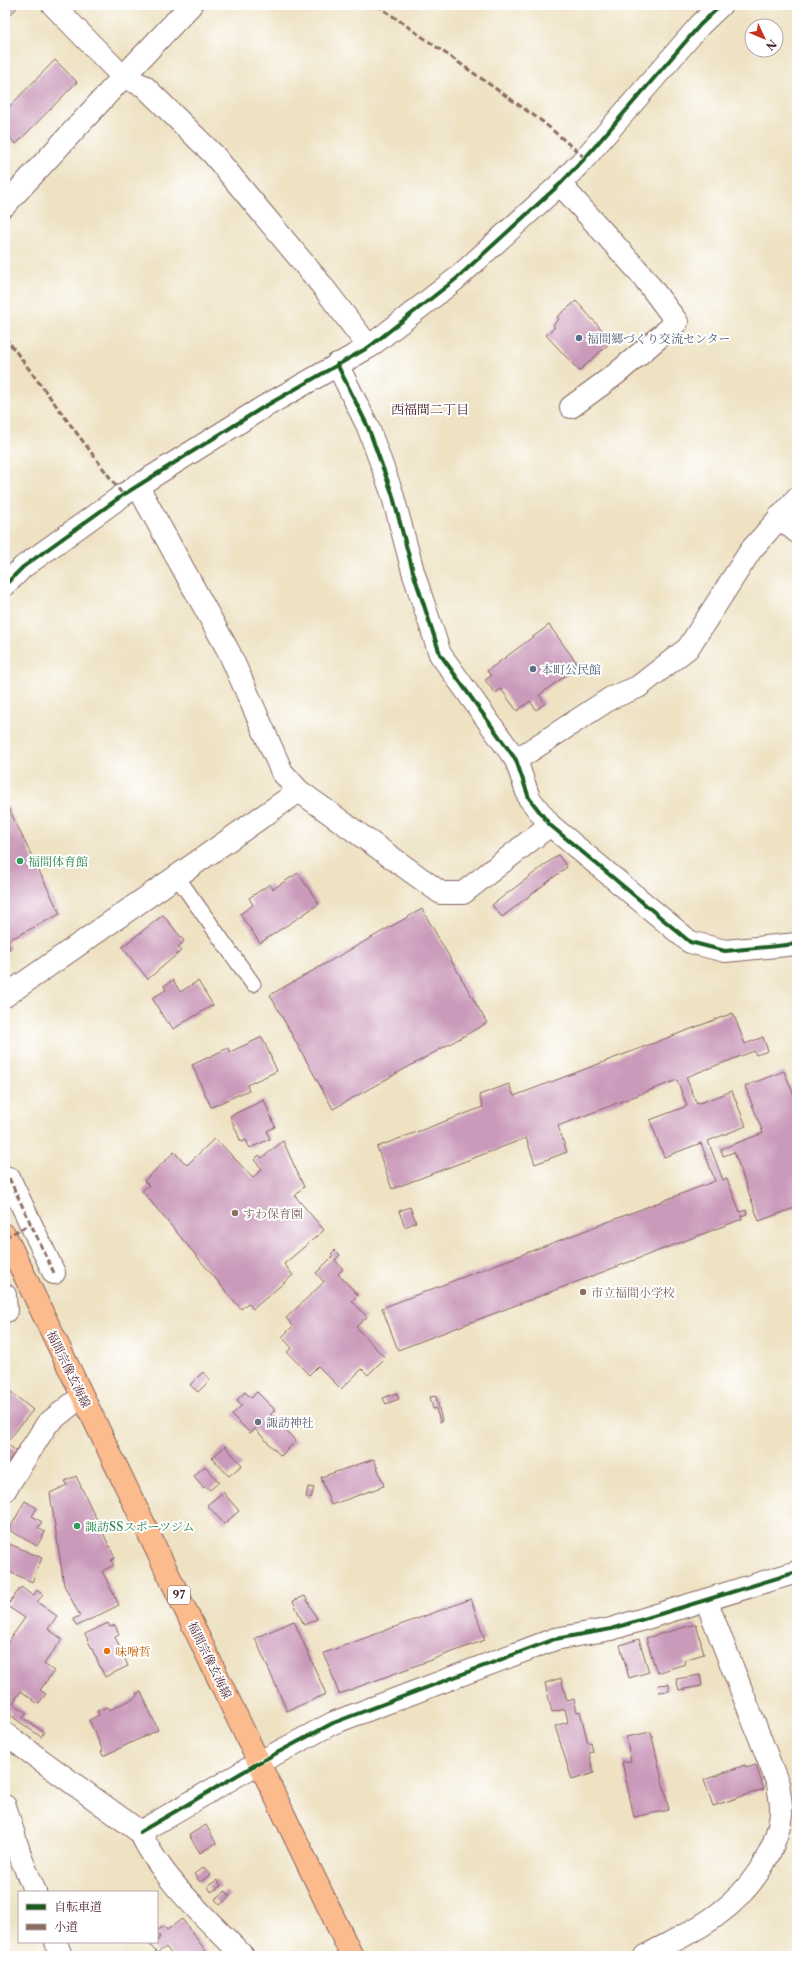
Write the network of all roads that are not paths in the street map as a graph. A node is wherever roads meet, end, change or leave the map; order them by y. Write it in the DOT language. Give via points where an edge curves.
graph roads {
  1 [pos="53,5"];
  2 [pos="191,5"];
  3 [pos="721,5"];
  4 [pos="123,77"];
  5 [pos="560,184"];
  6 [pos="5,206"];
  7 [pos="369,347"];
  8 [pos="337,364"];
  9 [pos="571,407"];
  10 [pos="138,485"];
  11 [pos="797,498"];
  12 [pos="779,517"];
  13 [pos="797,532"];
  14 [pos="5,585"];
  15 [pos="516,760"];
  16 [pos="299,791"];
  17 [pos="550,825"];
  18 [pos="177,877"];
  19 [pos="797,944"];
  20 [pos="253,984"];
  21 [pos="5,996"];
  22 [pos="9,1178"];
  23 [pos="31,1224"];
  24 [pos="5,1236"];
  25 [pos="54,1273"];
  26 [pos="82,1396"];
  27 [pos="5,1490"];
  28 [pos="797,1572"];
  29 [pos="706,1600"];
  30 [pos="5,1734"];
  31 [pos="260,1762"];
  32 [pos="5,1806"];
  33 [pos="140,1832"];
  34 [pos="35,1891"];
  35 [pos="56,1943"];
  36 [pos="61,1956"];
  37 [pos="243,1956"];
  38 [pos="352,1956"];
  39 [pos="645,1956"];
  1 -- 4 [label="street"];
  2 -- 4 [label="street"];
  3 -- 5 [label="street" via="700,25"];
  4 -- 6 [label="street"];
  4 -- 7 [label="street" via="144,86 213,154 320,283"];
  5 -- 7 [label="street" via="456,279"];
  5 -- 9 [label="street" via="641,274 677,322 616,374"];
  7 -- 8 [label="street"];
  8 -- 10 [label="street"];
  8 -- 15 [label="street" via="368,427 392,493 414,575 440,654"];
  10 -- 14 [label="street" via="23,566"];
  10 -- 16 [label="street" via="229,652 282,772"];
  11 -- 12 [label="street"];
  12 -- 13 [label="street"];
  12 -- 15 [label="street" via="751,550 688,648 638,687 611,698"];
  15 -- 17 [label="street" via="529,798"];
  16 -- 17 [label="street" via="441,893 463,892"];
  16 -- 18 [label="street"];
  17 -- 19 [label="street" via="690,942 725,951"];
  18 -- 20 [label="lane"];
  18 -- 21 [label="street"];
  22 -- 23 [label="street"];
  23 -- 24 [label="street"];
  23 -- 25 [label="street"];
  24 -- 26 [label="main road, 福間宗像玄海線 / 97"];
  26 -- 27 [label="street" via="47,1424"];
  26 -- 31 [label="main road, 福間宗像玄海線 / 97"];
  28 -- 29 [label="street"];
  29 -- 31 [label="street" via="612,1629 555,1639 333,1723"];
  29 -- 39 [label="street" via="778,1784 781,1813 776,1840 764,1863 744,1890 717,1916"];
  30 -- 33 [label="street"];
  31 -- 33 [label="street"];
  31 -- 38 [label="main road, 福間宗像玄海線 / 97"];
  32 -- 34 [label="street"];
  33 -- 37 [label="street" via="147,1846 178,1888"];
  35 -- 36 [label="street"];
}
